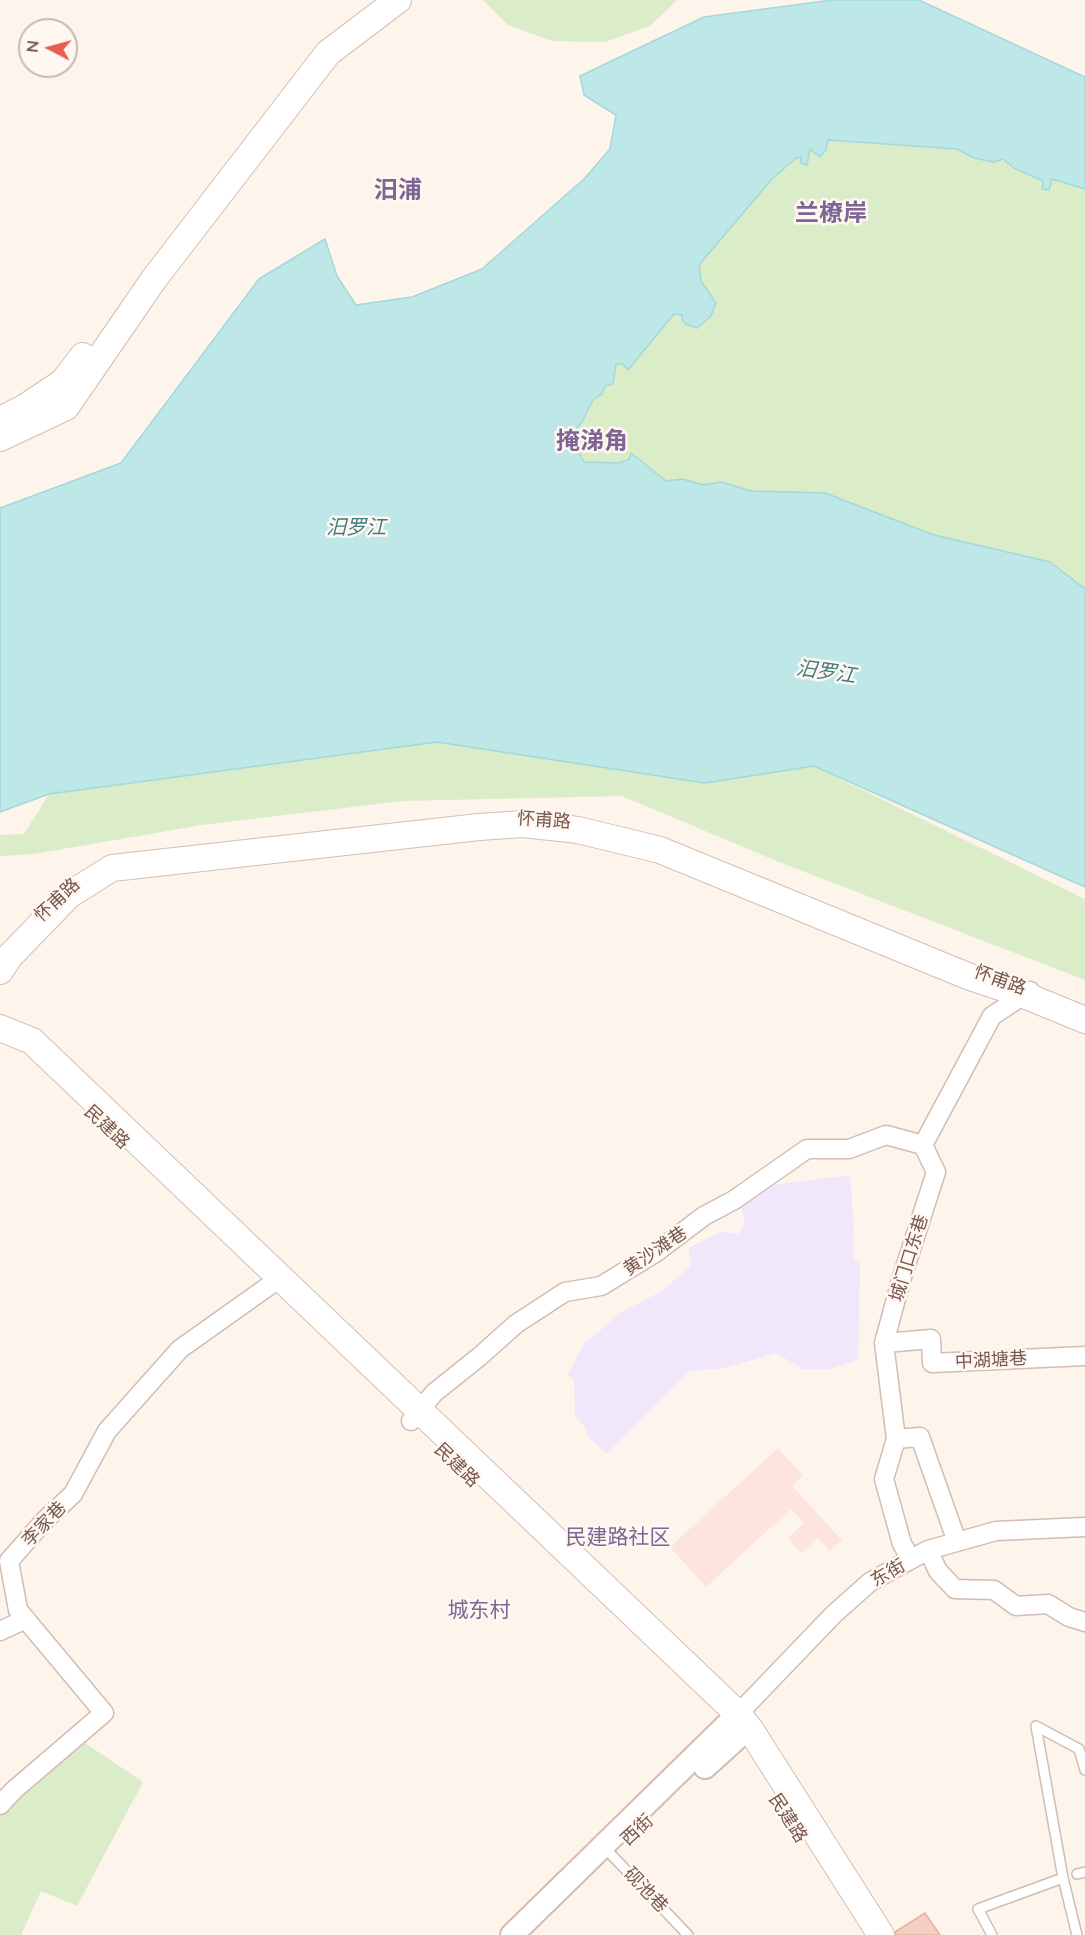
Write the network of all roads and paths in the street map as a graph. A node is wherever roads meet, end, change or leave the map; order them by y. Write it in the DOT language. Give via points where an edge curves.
graph roads {
  1 [pos="384,0"];
  2 [pos="398,0"];
  3 [pos="0,420"];
  4 [pos="0,438"];
  5 [pos="0,942"];
  6 [pos="0,971"];
  7 [pos="1027,993"];
  8 [pos="1085,1012"];
  9 [pos="1085,1020"];
  10 [pos="0,1028"];
  11 [pos="0,1040"];
  12 [pos="923,1144"];
  13 [pos="273,1283"];
  14 [pos="885,1343"];
  15 [pos="1085,1356"];
  16 [pos="415,1415"];
  17 [pos="896,1438"];
  18 [pos="1085,1527"];
  19 [pos="957,1542"];
  20 [pos="928,1550"];
  21 [pos="911,1559"];
  22 [pos="26,1619"];
  23 [pos="1085,1622"];
  24 [pos="0,1631"];
  25 [pos="738,1726"];
  26 [pos="1085,1770"];
  27 [pos="0,1805"];
  28 [pos="607,1850"];
  29 [pos="1063,1878"];
  30 [pos="512,1935"];
  31 [pos="528,1935"];
  32 [pos="688,1935"];
  33 [pos="863,1935"];
  34 [pos="881,1935"];
  35 [pos="992,1935"];
  36 [pos="1077,1935"];
  1 -- 3 [label="main road" via="321,50 63,382"];
  2 -- 4 [label="main road" via="328,53 154,279 66,407"];
  5 -- 7 [label="main road, 怀甫路" via="25,930 64,889 109,859 482,818 534,818 578,822 664,843"];
  6 -- 7 [label="main road" via="69,895 112,868 523,824 578,830 660,850 970,977"];
  7 -- 8 [label="main road, 怀甫路"];
  7 -- 9 [label="main road"];
  7 -- 12 [label="street" via="992,1016"];
  10 -- 16 [label="main road" via="32,1041"];
  11 -- 13 [label="main road, 民建路" via="25,1050"];
  12 -- 14 [label="street, 城门口东巷" via="936,1172"];
  12 -- 16 [label="street, 黄沙滩巷" via="886,1135 849,1149 807,1149 601,1286 565,1292 516,1323 434,1392"];
  13 -- 16 [label="main road, 民建路"];
  13 -- 22 [label="street, 李家巷" via="180,1349 107,1431 73,1494 9,1561 18,1610"];
  14 -- 15 [label="street, 中湖塘巷" via="931,1339 932,1363"];
  14 -- 17 [label="street, 城门口东巷"];
  16 -- 25 [label="main road, 民建路"];
  17 -- 19 [label="street" via="920,1437"];
  17 -- 21 [label="street, 城门口东巷" via="884,1479 902,1544"];
  18 -- 19 [label="street, 东街" via="996,1531"];
  19 -- 20 [label="street, 东街"];
  20 -- 21 [label="street, 东街"];
  20 -- 23 [label="street" via="938,1571 955,1589 994,1590 1016,1606 1048,1604"];
  21 -- 25 [label="street, 东街" via="870,1582 834,1614"];
  22 -- 24 [label="street"];
  22 -- 27 [label="street, 李家巷" via="104,1713"];
  25 -- 28 [label="street, 西街"];
  25 -- 33 [label="main road, 民建路"];
  25 -- 34 [label="main road"];
  26 -- 29 [label="lane" via="1079,1749 1036,1726"];
  28 -- 30 [label="street, 西街"];
  28 -- 31 [label="street, 西街"];
  28 -- 32 [label="lane, 砚池巷"];
  29 -- 35 [label="lane" via="978,1909"];
  29 -- 36 [label="lane"];
}
